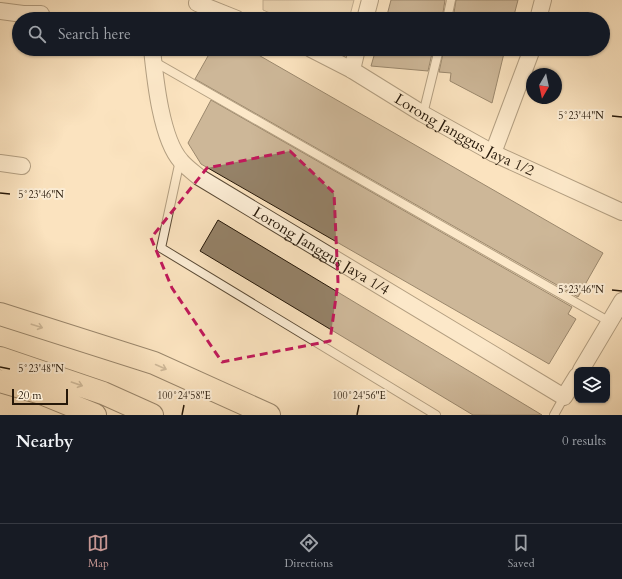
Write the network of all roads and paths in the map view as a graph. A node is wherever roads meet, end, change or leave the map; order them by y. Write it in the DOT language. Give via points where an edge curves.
graph roads {
  1 [pos="370,0"];
  2 [pos="451,0"];
  3 [pos="542,0"];
  4 [pos="197,3"];
  5 [pos="0,11"];
  6 [pos="220,12"];
  7 [pos="367,12"];
  8 [pos="448,12"];
  9 [pos="539,12"];
  10 [pos="12,13"];
  11 [pos="153,56"];
  12 [pos="155,56"];
  13 [pos="325,56"];
  14 [pos="356,56"];
  15 [pos="437,56"];
  16 [pos="529,56"];
  17 [pos="352,70"];
  18 [pos="423,114"];
  19 [pos="493,153"];
  20 [pos="180,160"];
  21 [pos="0,162"];
  22 [pos="22,166"];
  23 [pos="622,212"];
  24 [pos="622,301"];
  25 [pos="0,314"];
  26 [pos="610,322"];
  27 [pos="0,358"];
  28 [pos="583,367"];
  29 [pos="0,381"];
  30 [pos="574,381"];
  31 [pos="564,398"];
  32 [pos="95,415"];
  33 [pos="152,415"];
  34 [pos="269,415"];
  35 [pos="436,415"];
  36 [pos="554,415"];
  1 -- 7 [label="street"];
  2 -- 8 [label="lane"];
  3 -- 9 [label="street"];
  4 -- 6 [label="street"];
  5 -- 10 [label="street"];
  11 -- 20 [label="street, Lorong Janggus Jaya 1/4" via="163,124"];
  12 -- 26 [label="lane"];
  13 -- 17 [label="street, Lorong Janggus Jaya 1/2"];
  14 -- 17 [label="street"];
  15 -- 18 [label="lane"];
  16 -- 19 [label="street"];
  17 -- 18 [label="street, Lorong Janggus Jaya 1/2"];
  18 -- 19 [label="street, Lorong Janggus Jaya 1/2"];
  19 -- 23 [label="street, Lorong Janggus Jaya 1/2"];
  20 -- 31 [label="street, Lorong Janggus Jaya 1/4" via="199,177"];
  20 -- 35 [label="lane" via="160,248"];
  21 -- 22 [label="street"];
  24 -- 26 [label="street"];
  25 -- 34 [label="highway, one-way" via="154,364"];
  26 -- 28 [label="street"];
  27 -- 33 [label="highway, one-way" via="103,393"];
  29 -- 32 [label="highway" via="41,393"];
  30 -- 31 [label="street"];
  31 -- 36 [label="lane"];
}
